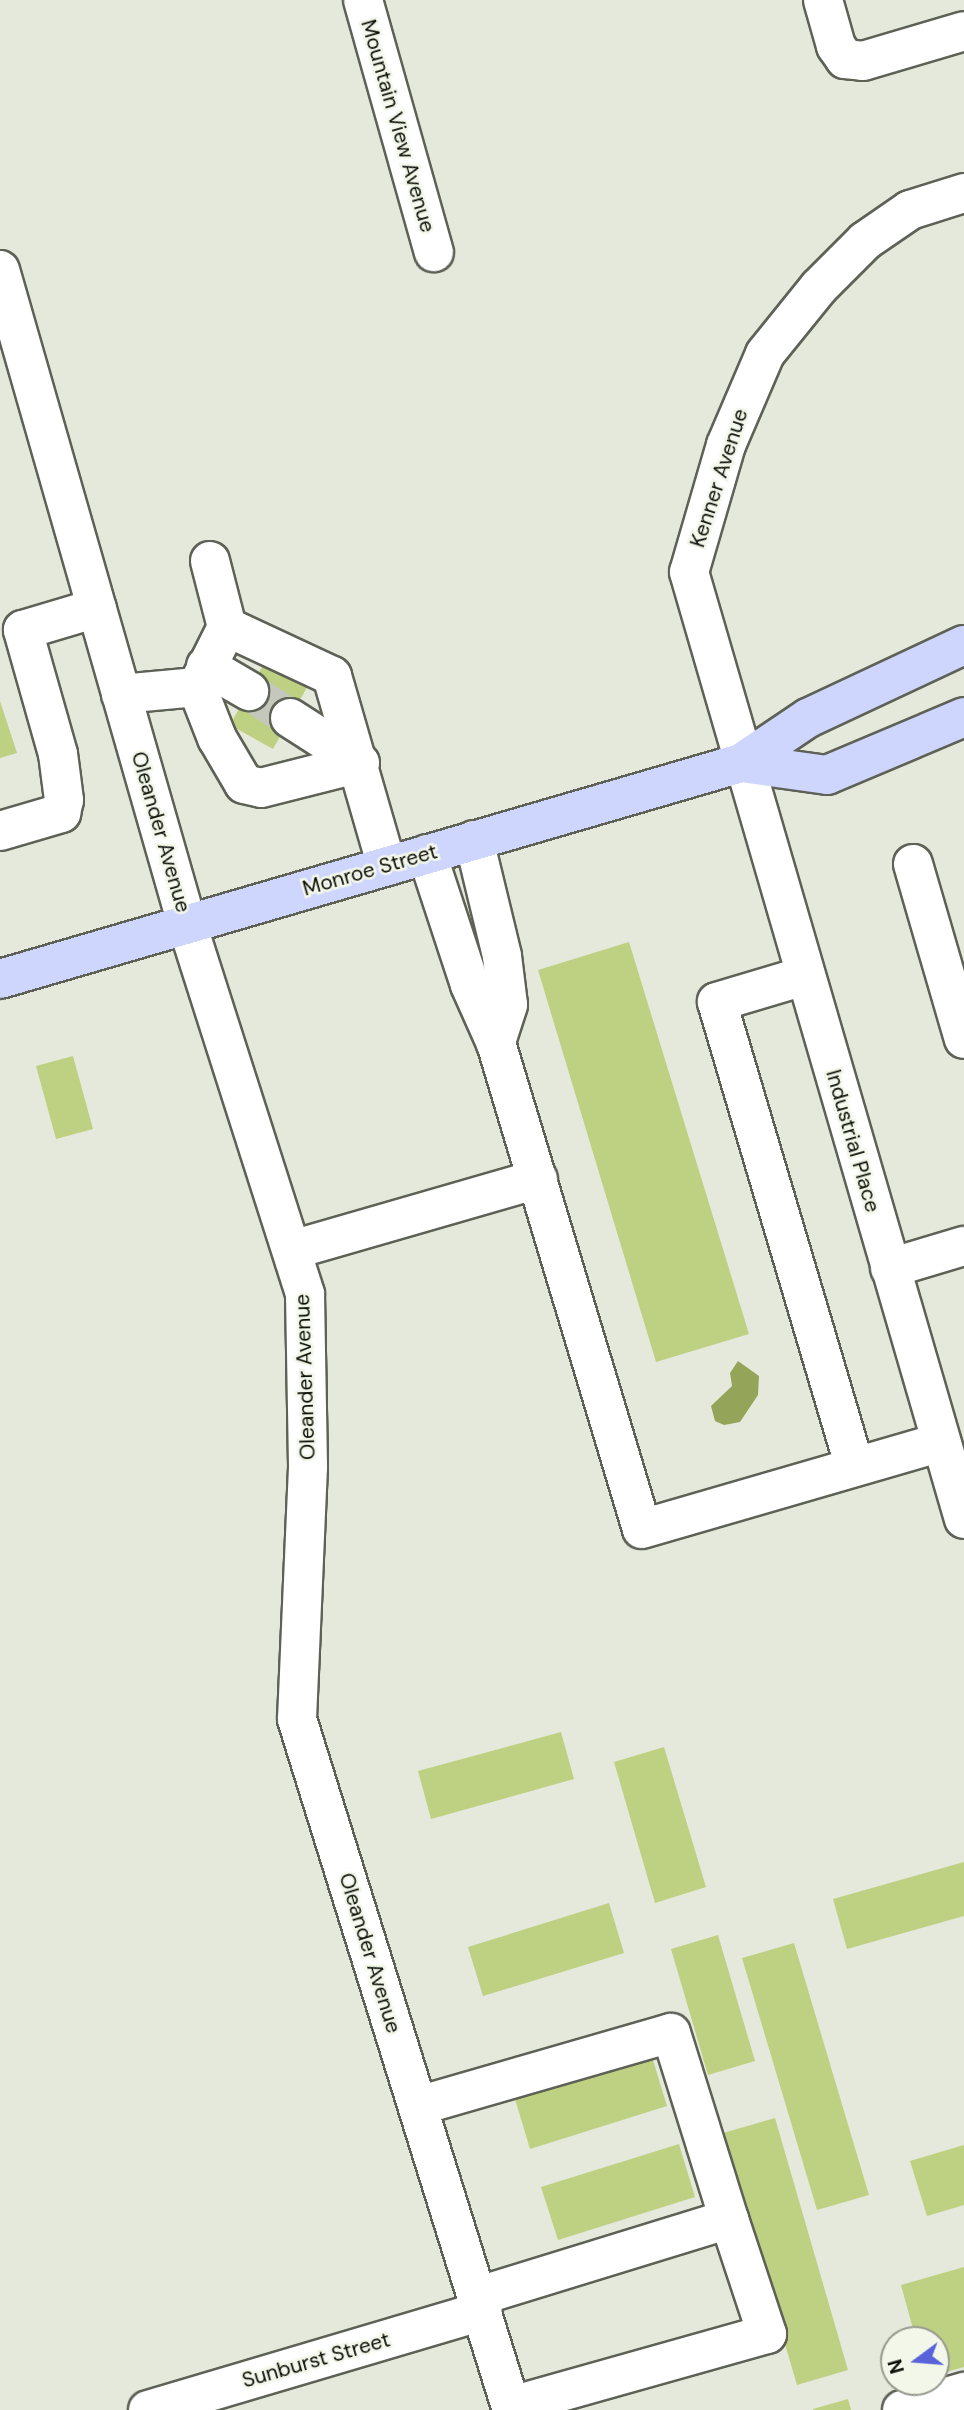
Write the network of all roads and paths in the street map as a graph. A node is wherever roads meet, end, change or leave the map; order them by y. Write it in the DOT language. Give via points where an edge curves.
graph roads {
  1 [pos="363,0"];
  2 [pos="823,0"];
  3 [pos="964,31"];
  4 [pos="964,193"];
  5 [pos="434,252"];
  6 [pos="0,271"];
  7 [pos="210,561"];
  8 [pos="97,608"];
  9 [pos="227,627"];
  10 [pos="964,645"];
  11 [pos="201,677"];
  12 [pos="249,691"];
  13 [pos="121,694"];
  14 [pos="290,718"];
  15 [pos="956,723"];
  16 [pos="360,763"];
  17 [pos="741,763"];
  18 [pos="0,831"];
  19 [pos="474,840"];
  20 [pos="427,854"];
  21 [pos="913,864"];
  22 [pos="387,866"];
  23 [pos="187,924"];
  24 [pos="804,976"];
  25 [pos="0,979"];
  26 [pos="964,1039"];
  27 [pos="496,1043"];
  28 [pos="538,1179"];
  29 [pos="964,1246"];
  30 [pos="292,1250"];
  31 [pos="890,1268"];
  32 [pos="941,1442"];
  33 [pos="854,1465"];
  34 [pos="964,1519"];
  35 [pos="418,2106"];
  36 [pos="729,2219"];
  37 [pos="481,2303"];
  38 [pos="964,2392"];
  39 [pos="512,2408"];
  40 [pos="148,2410"];
  41 [pos="902,2410"];
  1 -- 5 [label="street, Mountain View Avenue"];
  2 -- 3 [label="street" via="836,46 845,59 863,61"];
  4 -- 17 [label="street, Kenner Avenue" via="910,211 865,241 819,287 773,344 726,445 689,572"];
  6 -- 8 [label="street, Oleander Avenue"];
  7 -- 9 [label="street"];
  8 -- 13 [label="street, Oleander Avenue"];
  8 -- 18 [label="street" via="23,631 58,754 64,800 61,813"];
  9 -- 11 [label="street"];
  9 -- 16 [label="street" via="332,676"];
  10 -- 17 [label="main road, Monroe Street" via="808,718"];
  11 -- 12 [label="street"];
  11 -- 13 [label="street"];
  11 -- 16 [label="street" via="217,738 244,783 261,789"];
  13 -- 23 [label="street, Oleander Avenue"];
  14 -- 16 [label="street"];
  15 -- 17 [label="main road, Monroe Street" via="827,775"];
  16 -- 22 [label="street"];
  17 -- 19 [label="main road, Monroe Street"];
  17 -- 24 [label="street, Industrial Place"];
  19 -- 20 [label="main road, Monroe Street"];
  19 -- 27 [label="street" via="502,956 508,1005"];
  20 -- 22 [label="main road, Monroe Street"];
  20 -- 27 [label="street" via="470,985"];
  21 -- 26 [label="street"];
  22 -- 23 [label="main road, Monroe Street"];
  23 -- 25 [label="main road, Monroe Street"];
  23 -- 30 [label="street, Oleander Avenue"];
  24 -- 31 [label="street, Industrial Place"];
  24 -- 33 [label="street" via="718,1002"];
  27 -- 28 [label="street"];
  28 -- 30 [label="street"];
  28 -- 33 [label="street" via="642,1530"];
  29 -- 31 [label="street"];
  30 -- 35 [label="street, Oleander Avenue" via="305,1294 308,1467 297,1719"];
  31 -- 32 [label="street, Industrial Place"];
  32 -- 33 [label="street"];
  32 -- 34 [label="street, Industrial Place"];
  35 -- 36 [label="street" via="671,2033"];
  35 -- 37 [label="street, Oleander Avenue"];
  36 -- 37 [label="street, Sunburst Street"];
  36 -- 39 [label="street" via="767,2334"];
  37 -- 39 [label="street, Oleander Avenue"];
  37 -- 40 [label="street, Sunburst Street"];
  38 -- 41 [label="street"];
}
